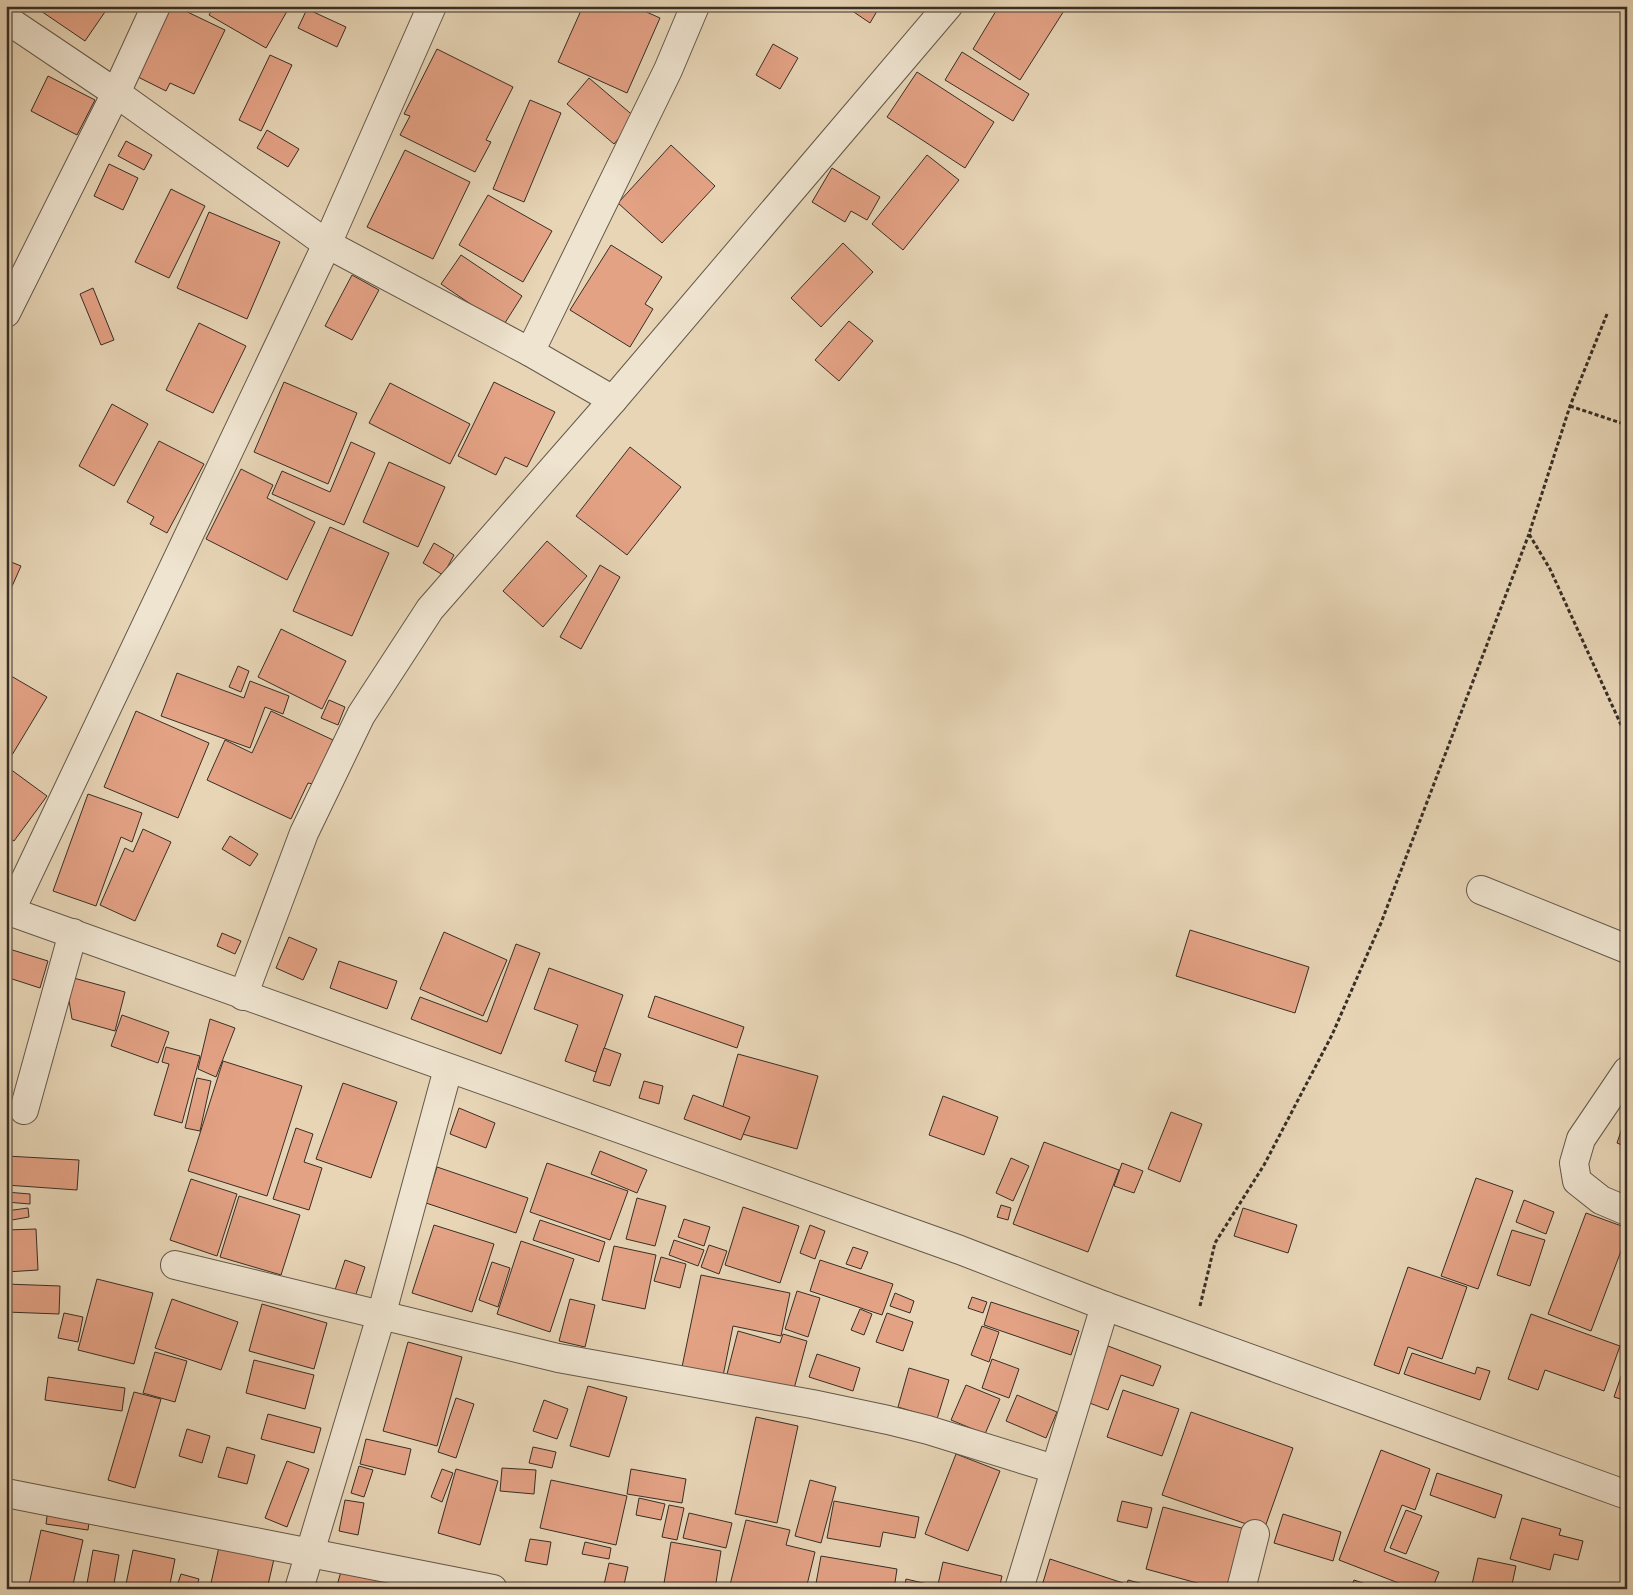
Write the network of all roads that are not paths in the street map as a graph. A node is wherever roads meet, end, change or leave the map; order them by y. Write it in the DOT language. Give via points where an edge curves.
graph roads {
  1 [pos="156,6"];
  2 [pos="432,6"];
  3 [pos="695,6"];
  4 [pos="948,6"];
  5 [pos="6,19"];
  6 [pos="116,93"];
  7 [pos="327,244"];
  8 [pos="6,313"];
  9 [pos="530,352"];
  10 [pos="613,400"];
  11 [pos="1481,890"];
  12 [pos="8,911"];
  13 [pos="73,933"];
  14 [pos="1627,949"];
  15 [pos="243,996"];
  16 [pos="448,1069"];
  17 [pos="1627,1071"];
  18 [pos="24,1110"];
  19 [pos="1627,1211"];
  20 [pos="175,1265"];
  21 [pos="1105,1306"];
  22 [pos="381,1316"];
  23 [pos="1054,1469"];
  24 [pos="6,1493"];
  25 [pos="1627,1495"];
  26 [pos="1255,1534"];
  27 [pos="310,1552"];
  28 [pos="299,1589"];
  29 [pos="493,1589"];
  30 [pos="1019,1589"];
  31 [pos="1241,1589"];
  1 -- 6 [label="street"];
  2 -- 7 [label="street"];
  3 -- 9 [label="street" via="668,70"];
  4 -- 10 [label="street"];
  5 -- 6 [label="street"];
  6 -- 7 [label="street"];
  6 -- 8 [label="street"];
  7 -- 9 [label="street"];
  7 -- 12 [label="street"];
  9 -- 10 [label="street"];
  10 -- 15 [label="street" via="430,609 361,715 304,833"];
  11 -- 14 [label="street"];
  12 -- 13 [label="street"];
  13 -- 15 [label="street"];
  13 -- 18 [label="street"];
  15 -- 16 [label="street"];
  16 -- 21 [label="street" via="960,1250"];
  16 -- 22 [label="street"];
  17 -- 19 [label="street" via="1581,1139 1574,1163 1577,1182 1601,1200"];
  20 -- 22 [label="street"];
  21 -- 23 [label="street"];
  21 -- 25 [label="street"];
  22 -- 23 [label="street" via="558,1358 888,1420"];
  22 -- 27 [label="street"];
  23 -- 30 [label="street"];
  24 -- 27 [label="street"];
  26 -- 31 [label="street"];
  27 -- 28 [label="street"];
  27 -- 29 [label="street"];
}
